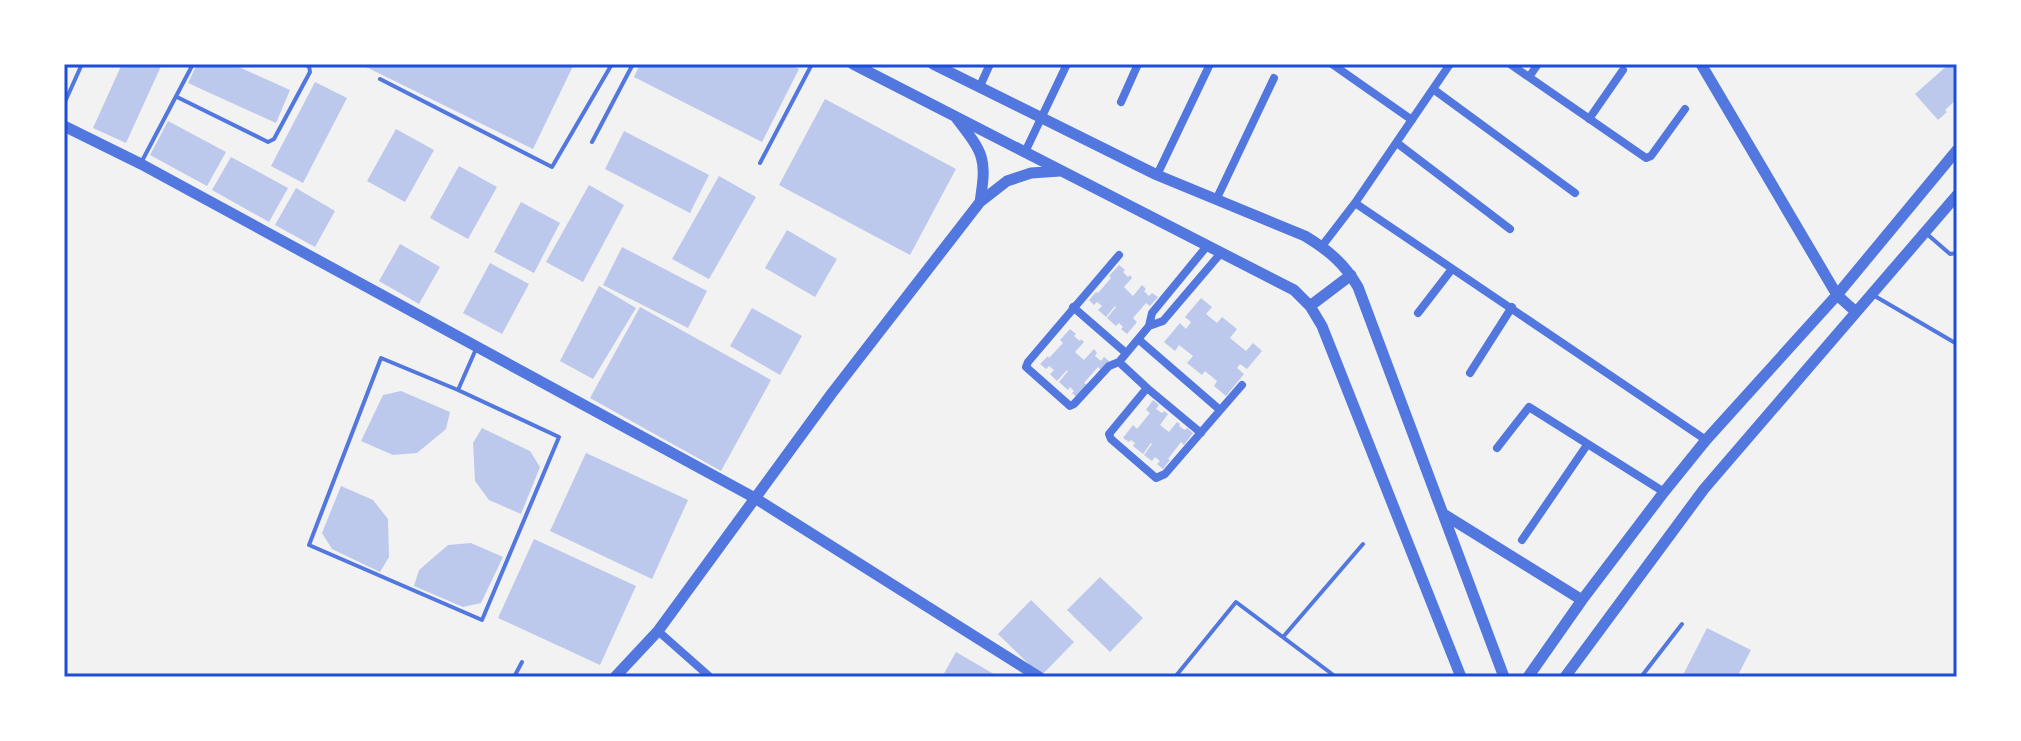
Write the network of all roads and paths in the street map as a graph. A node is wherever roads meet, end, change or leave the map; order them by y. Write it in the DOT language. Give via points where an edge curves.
graph roads {
  1 [pos="82,64"];
  2 [pos="193,64"];
  3 [pos="303,64"];
  4 [pos="612,64"];
  5 [pos="633,64"];
  6 [pos="812,64"];
  7 [pos="853,64"];
  8 [pos="933,64"];
  9 [pos="990,64"];
  10 [pos="1067,64"];
  11 [pos="1138,64"];
  12 [pos="1198,64"];
  13 [pos="1332,64"];
  14 [pos="1450,64"];
  15 [pos="1510,64"];
  16 [pos="1538,64"];
  17 [pos="1701,64"];
  18 [pos="1209,66"];
  19 [pos="1623,70"];
  20 [pos="1529,77"];
  21 [pos="1274,78"];
  22 [pos="380,79"];
  23 [pos="980,86"];
  24 [pos="1433,89"];
  25 [pos="177,97"];
  26 [pos="1121,102"];
  27 [pos="64,104"];
  28 [pos="1685,109"];
  29 [pos="956,117"];
  30 [pos="1042,119"];
  31 [pos="1589,119"];
  32 [pos="1412,120"];
  33 [pos="64,126"];
  34 [pos="592,142"];
  35 [pos="1397,143"];
  36 [pos="1957,150"];
  37 [pos="1025,152"];
  38 [pos="760,163"];
  39 [pos="141,164"];
  40 [pos="1062,171"];
  41 [pos="1157,175"];
  42 [pos="1575,193"];
  43 [pos="1957,195"];
  44 [pos="1216,200"];
  45 [pos="980,202"];
  46 [pos="1355,203"];
  47 [pos="1510,229"];
  48 [pos="1925,233"];
  49 [pos="1207,246"];
  50 [pos="1322,246"];
  51 [pos="1221,253"];
  52 [pos="1957,253"];
  53 [pos="1119,255"];
  54 [pos="1452,269"];
  55 [pos="1351,275"];
  56 [pos="1871,294"];
  57 [pos="1837,295"];
  58 [pos="1310,306"];
  59 [pos="1073,307"];
  60 [pos="1512,307"];
  61 [pos="1856,312"];
  62 [pos="1418,313"];
  63 [pos="1149,326"];
  64 [pos="1138,339"];
  65 [pos="1957,344"];
  66 [pos="477,347"];
  67 [pos="1126,353"];
  68 [pos="1119,362"];
  69 [pos="1470,373"];
  70 [pos="1242,385"];
  71 [pos="1147,388"];
  72 [pos="458,390"];
  73 [pos="1220,410"];
  74 [pos="1201,433"];
  75 [pos="1706,440"];
  76 [pos="1587,445"];
  77 [pos="1497,448"];
  78 [pos="1664,492"];
  79 [pos="755,498"];
  80 [pos="1444,515"];
  81 [pos="1522,540"];
  82 [pos="1363,544"];
  83 [pos="1582,600"];
  84 [pos="1682,624"];
  85 [pos="658,631"];
  86 [pos="1283,637"];
  87 [pos="522,662"];
  88 [pos="514,677"];
  89 [pos="615,677"];
  90 [pos="710,677"];
  91 [pos="1039,677"];
  92 [pos="1175,677"];
  93 [pos="1336,677"];
  94 [pos="1461,677"];
  95 [pos="1504,677"];
  96 [pos="1528,677"];
  97 [pos="1565,677"];
  98 [pos="1641,677"];
  1 -- 27 [label="lane"];
  2 -- 25 [label="lane"];
  3 -- 25 [label="lane" via="310,72 268,142"];
  4 -- 22 [label="lane" via="552,167"];
  5 -- 34 [label="lane"];
  6 -- 38 [label="lane"];
  7 -- 29 [label="street"];
  8 -- 23 [label="street"];
  9 -- 23 [label="street"];
  10 -- 30 [label="street"];
  11 -- 26 [label="street"];
  12 -- 18 [label="street"];
  13 -- 32 [label="street"];
  14 -- 24 [label="street"];
  15 -- 20 [label="street"];
  16 -- 20 [label="street"];
  17 -- 57 [label="street"];
  18 -- 41 [label="street"];
  19 -- 31 [label="street"];
  20 -- 31 [label="street"];
  21 -- 44 [label="street"];
  23 -- 30 [label="street"];
  24 -- 32 [label="street"];
  24 -- 42 [label="street"];
  25 -- 39 [label="lane"];
  28 -- 31 [label="street" via="1646,158"];
  29 -- 37 [label="street"];
  29 -- 45 [label="street" via="979,148 985,172"];
  30 -- 37 [label="street"];
  30 -- 41 [label="street"];
  32 -- 35 [label="street"];
  33 -- 39 [label="street"];
  35 -- 46 [label="street"];
  35 -- 47 [label="street"];
  36 -- 57 [label="street"];
  37 -- 40 [label="street"];
  39 -- 66 [label="street"];
  40 -- 45 [label="street" via="1007,181"];
  40 -- 49 [label="street"];
  41 -- 44 [label="street"];
  43 -- 48 [label="street"];
  44 -- 50 [label="street"];
  45 -- 79 [label="street"];
  46 -- 50 [label="street"];
  46 -- 54 [label="street"];
  48 -- 52 [label="lane" via="1949,253"];
  48 -- 56 [label="street"];
  49 -- 51 [label="street"];
  49 -- 63 [label="street" via="1152,313"];
  50 -- 55 [label="street"];
  51 -- 58 [label="street" via="1294,290"];
  51 -- 63 [label="street" via="1163,321"];
  53 -- 59 [label="street"];
  54 -- 60 [label="street"];
  54 -- 62 [label="street"];
  55 -- 58 [label="street"];
  55 -- 80 [label="street"];
  56 -- 61 [label="street"];
  56 -- 65 [label="lane"];
  57 -- 61 [label="street"];
  57 -- 75 [label="street"];
  58 -- 94 [label="street"];
  59 -- 67 [label="street"];
  59 -- 68 [label="street" via="1026,367 1070,406"];
  60 -- 69 [label="street"];
  60 -- 75 [label="street"];
  61 -- 97 [label="street" via="1704,489"];
  63 -- 64 [label="street"];
  64 -- 67 [label="street"];
  64 -- 73 [label="street"];
  66 -- 72 [label="lane"];
  66 -- 79 [label="street"];
  67 -- 68 [label="street"];
  68 -- 71 [label="street"];
  70 -- 73 [label="street"];
  71 -- 74 [label="street"];
  71 -- 74 [label="street" via="1109,434 1156,478"];
  72 -- 72 [label="lane" via="559,437 482,620 309,545 381,358"];
  73 -- 74 [label="street"];
  75 -- 78 [label="street"];
  76 -- 77 [label="street" via="1529,407"];
  76 -- 78 [label="street"];
  76 -- 81 [label="street"];
  78 -- 83 [label="street"];
  79 -- 85 [label="street"];
  79 -- 91 [label="street"];
  80 -- 83 [label="street"];
  80 -- 95 [label="street"];
  82 -- 86 [label="lane"];
  83 -- 96 [label="street"];
  84 -- 98 [label="lane"];
  85 -- 89 [label="street"];
  85 -- 90 [label="street"];
  86 -- 92 [label="lane" via="1236,602"];
  86 -- 93 [label="lane"];
  87 -- 88 [label="lane"];
}
